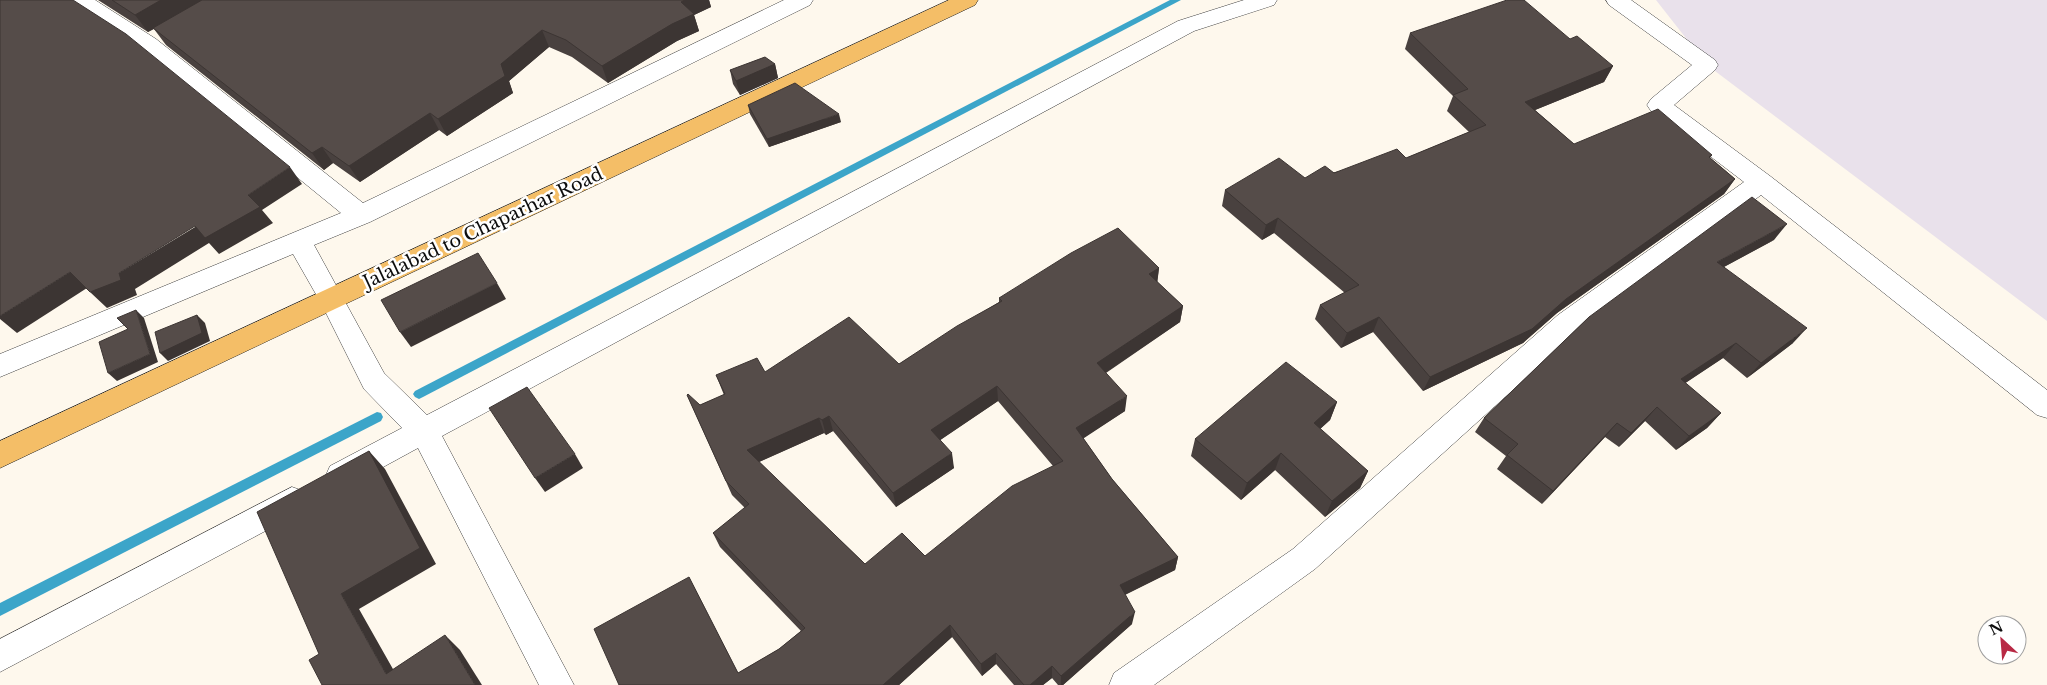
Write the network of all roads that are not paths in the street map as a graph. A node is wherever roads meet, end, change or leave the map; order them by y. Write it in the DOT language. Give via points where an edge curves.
graph roads {
  1 [pos="80,0"];
  2 [pos="802,0"];
  3 [pos="967,0"];
  4 [pos="1266,0"];
  5 [pos="1617,0"];
  6 [pos="1761,182"];
  7 [pos="362,215"];
  8 [pos="299,241"];
  9 [pos="332,299"];
  10 [pos="0,366"];
  11 [pos="2047,406"];
  12 [pos="424,431"];
  13 [pos="0,455"];
  14 [pos="0,656"];
  15 [pos="557,685"];
  16 [pos="1126,685"];
  1 -- 7 [label="street" via="157,39"];
  2 -- 7 [label="street"];
  3 -- 9 [label="main road, Jalalabad to Chaparhar Road"];
  4 -- 12 [label="street" via="1186,26"];
  5 -- 6 [label="street" via="1707,65 1659,105"];
  6 -- 11 [label="street"];
  6 -- 16 [label="street" via="1568,323 1304,559"];
  7 -- 8 [label="street"];
  8 -- 9 [label="street"];
  8 -- 10 [label="street"];
  9 -- 12 [label="street" via="374,381"];
  9 -- 13 [label="main road, Jalalabad to Chaparhar Road"];
  12 -- 14 [label="street"];
  12 -- 15 [label="street"];
}
